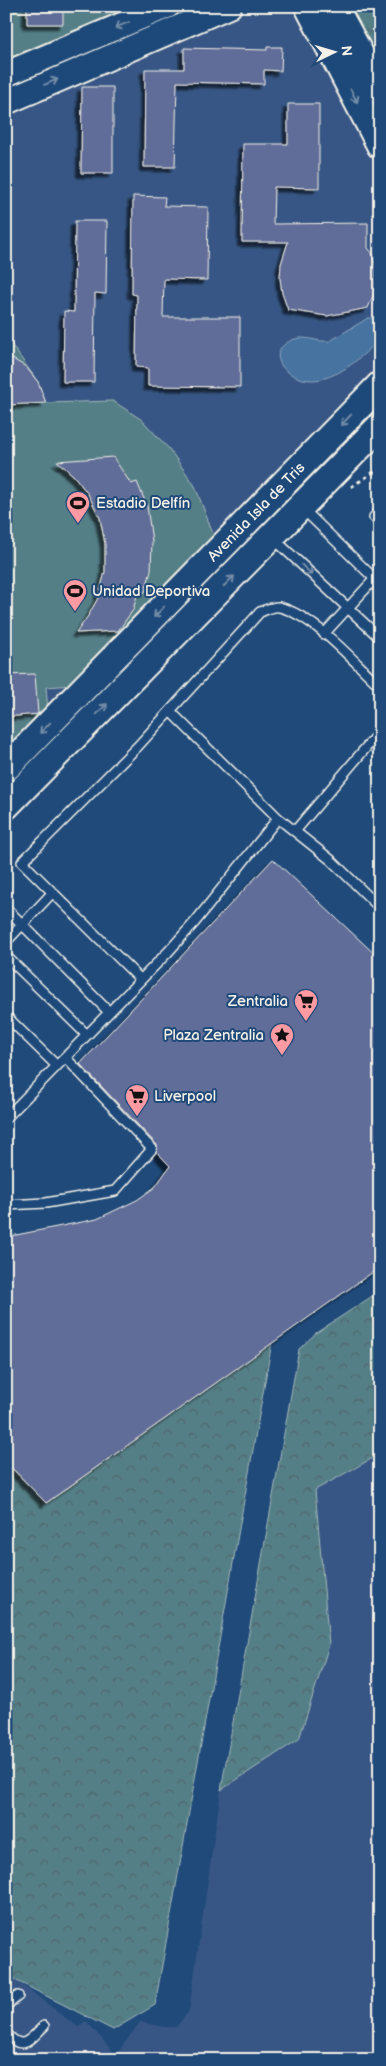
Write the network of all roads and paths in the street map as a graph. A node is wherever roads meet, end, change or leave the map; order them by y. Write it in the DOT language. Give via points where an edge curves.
graph roads {
  1 [pos="167,6"];
  2 [pos="229,6"];
  3 [pos="308,6"];
  4 [pos="334,6"];
  5 [pos="6,74"];
  6 [pos="380,91"];
  7 [pos="6,102"];
  8 [pos="380,145"];
  9 [pos="380,385"];
  10 [pos="380,426"];
  11 [pos="301,506"];
  12 [pos="380,511"];
  13 [pos="380,523"];
  14 [pos="272,537"];
  15 [pos="378,578"];
  16 [pos="347,608"];
  17 [pos="324,634"];
  18 [pos="380,638"];
  19 [pos="380,686"];
  20 [pos="170,711"];
  21 [pos="380,730"];
  22 [pos="6,768"];
  23 [pos="6,806"];
  24 [pos="278,818"];
  25 [pos="296,830"];
  26 [pos="53,892"];
  27 [pos="6,908"];
  28 [pos="380,908"];
  29 [pos="23,925"];
  30 [pos="6,942"];
  31 [pos="6,956"];
  32 [pos="140,979"];
  33 [pos="109,1012"];
  34 [pos="6,1016"];
  35 [pos="87,1035"];
  36 [pos="65,1057"];
  37 [pos="56,1066"];
  38 [pos="6,1118"];
  39 [pos="6,1205"];
  40 [pos="18,1996"];
  41 [pos="6,2006"];
  42 [pos="44,2026"];
  43 [pos="6,2033"];
  1 -- 5 [label="street, one-way"];
  7 -- 2 [label="street, one-way"];
  3 -- 8 [label="main road, one-way"];
  4 -- 6 [label="main road"];
  9 -- 22 [label="main road, Avenida Isla de Tris, one-way"];
  10 -- 11 [label="main road, Avenida Isla de Tris"];
  11 -- 14 [label="main road, Avenida Isla de Tris"];
  11 -- 15 [label="lane"];
  12 -- 13 [label="lane" via="374,517"];
  14 -- 16 [label="lane, one-way"];
  23 -- 14 [label="main road, Avenida Isla de Tris, one-way"];
  15 -- 16 [label="lane"];
  16 -- 17 [label="lane"];
  16 -- 18 [label="lane"];
  17 -- 19 [label="lane"];
  17 -- 20 [label="lane" via="296,614 277,607 260,612"];
  20 -- 24 [label="lane"];
  20 -- 26 [label="lane" via="22,862"];
  21 -- 25 [label="lane"];
  24 -- 25 [label="lane"];
  24 -- 32 [label="lane" via="195,922"];
  25 -- 28 [label="lane"];
  26 -- 29 [label="lane"];
  26 -- 32 [label="lane"];
  27 -- 29 [label="lane"];
  29 -- 30 [label="lane"];
  29 -- 33 [label="lane"];
  31 -- 35 [label="lane"];
  32 -- 33 [label="lane"];
  33 -- 35 [label="lane"];
  34 -- 37 [label="lane"];
  35 -- 36 [label="lane"];
  36 -- 37 [label="lane"];
  36 -- 39 [label="lane" via="152,1149 115,1191"];
  37 -- 38 [label="lane"];
  40 -- 41 [label="lane"];
  42 -- 43 [label="lane" via="20,2044"];
}
